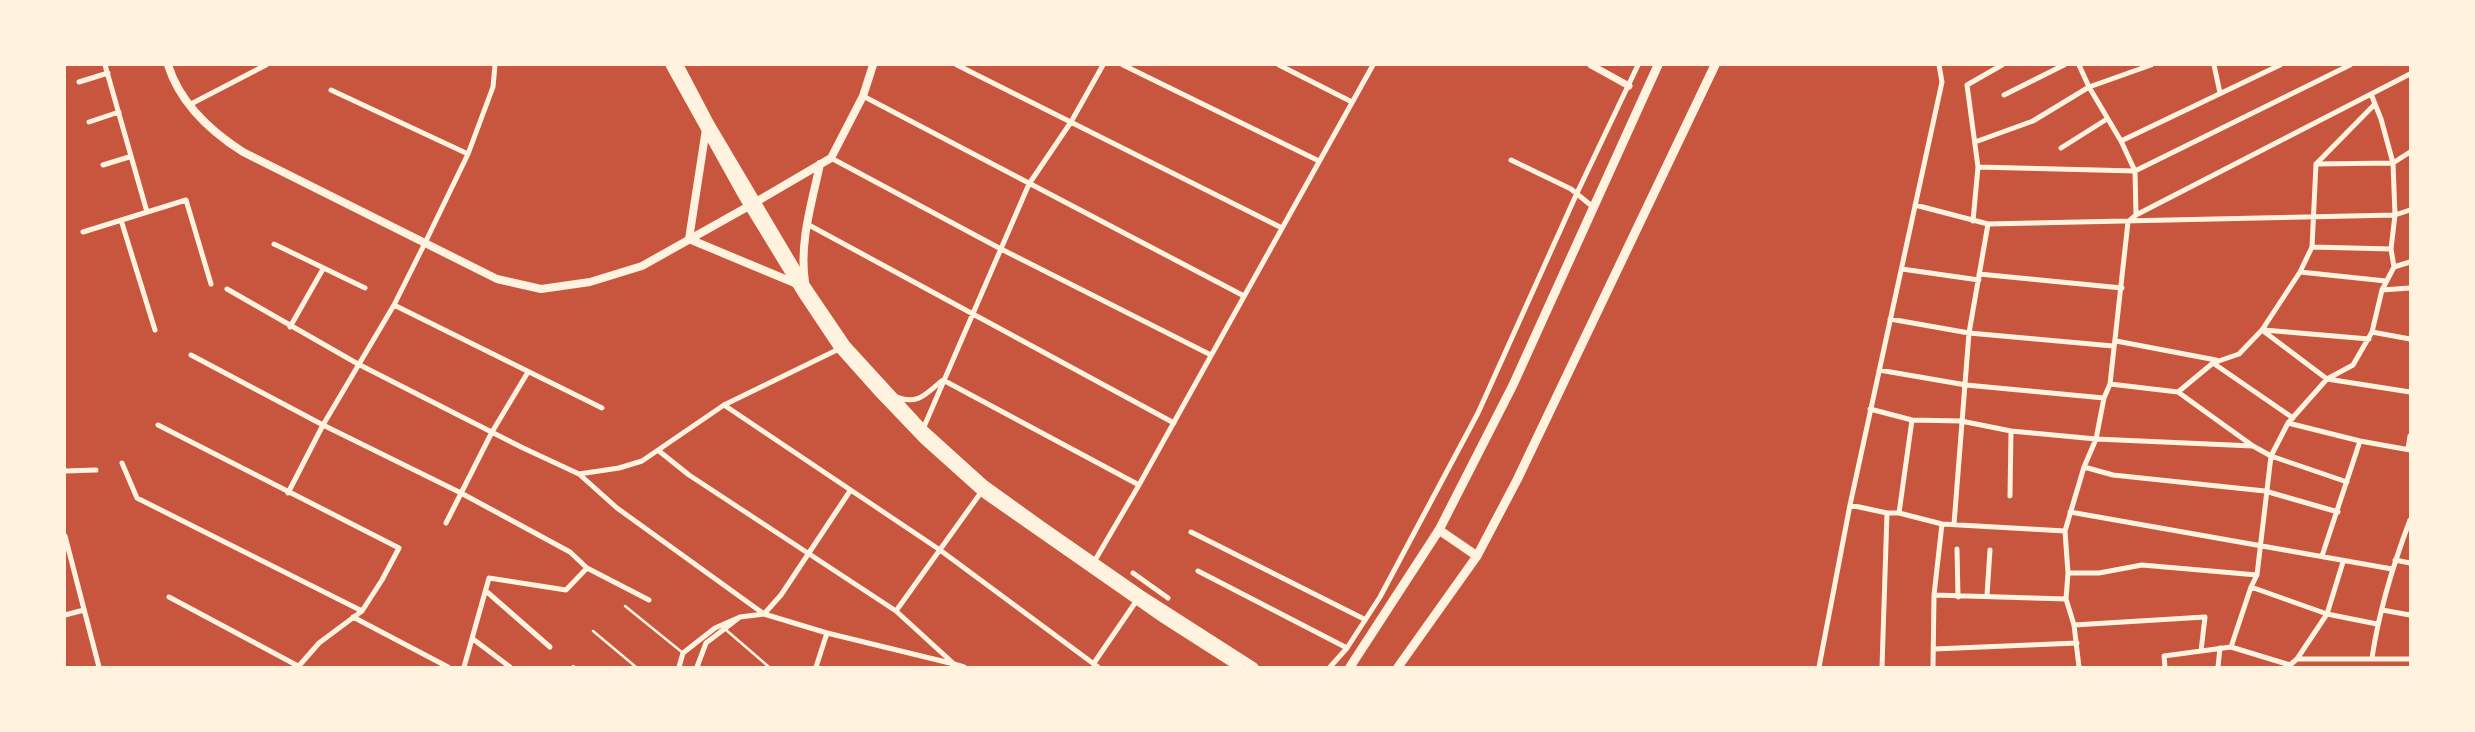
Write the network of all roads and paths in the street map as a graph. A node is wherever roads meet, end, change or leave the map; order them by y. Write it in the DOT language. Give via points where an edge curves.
graph roads {
  1 [pos="105,65"];
  2 [pos="168,65"];
  3 [pos="266,65"];
  4 [pos="495,65"];
  5 [pos="670,65"];
  6 [pos="679,65"];
  7 [pos="873,65"];
  8 [pos="957,65"];
  9 [pos="1102,65"];
  10 [pos="1123,65"];
  11 [pos="1279,65"];
  12 [pos="1373,65"];
  13 [pos="1591,65"];
  14 [pos="1638,65"];
  15 [pos="1658,65"];
  16 [pos="1715,65"];
  17 [pos="1939,65"];
  18 [pos="2002,65"];
  19 [pos="2063,65"];
  20 [pos="2078,65"];
  21 [pos="2151,65"];
  22 [pos="2214,65"];
  23 [pos="2280,65"];
  24 [pos="2350,65"];
  25 [pos="108,73"];
  26 [pos="2410,74"];
  27 [pos="79,82"];
  28 [pos="1629,86"];
  29 [pos="2089,87"];
  30 [pos="331,90"];
  31 [pos="2220,93"];
  32 [pos="2371,94"];
  33 [pos="2004,95"];
  34 [pos="863,96"];
  35 [pos="1352,102"];
  36 [pos="189,105"];
  37 [pos="2374,105"];
  38 [pos="119,112"];
  39 [pos="2107,119"];
  40 [pos="89,122"];
  41 [pos="1071,122"];
  42 [pos="708,127"];
  43 [pos="1975,139"];
  44 [pos="2121,141"];
  45 [pos="2061,148"];
  46 [pos="2410,152"];
  47 [pos="468,154"];
  48 [pos="130,157"];
  49 [pos="831,158"];
  50 [pos="1511,160"];
  51 [pos="1319,161"];
  52 [pos="2393,163"];
  53 [pos="820,164"];
  54 [pos="2316,164"];
  55 [pos="103,165"];
  56 [pos="1978,167"];
  57 [pos="2135,171"];
  58 [pos="1029,184"];
  59 [pos="1577,193"];
  60 [pos="752,204"];
  61 [pos="1915,205"];
  62 [pos="1594,206"];
  63 [pos="2410,210"];
  64 [pos="147,212"];
  65 [pos="2136,215"];
  66 [pos="2313,215"];
  67 [pos="2395,215"];
  68 [pos="121,220"];
  69 [pos="1973,221"];
  70 [pos="2128,222"];
  71 [pos="807,224"];
  72 [pos="1988,224"];
  73 [pos="1282,228"];
  74 [pos="83,232"];
  75 [pos="689,239"];
  76 [pos="425,243"];
  77 [pos="274,244"];
  78 [pos="2312,247"];
  79 [pos="1001,249"];
  80 [pos="2391,249"];
  81 [pos="2410,262"];
  82 [pos="2394,267"];
  83 [pos="323,269"];
  84 [pos="1902,269"];
  85 [pos="2300,272"];
  86 [pos="1979,277"];
  87 [pos="2386,281"];
  88 [pos="211,284"];
  89 [pos="801,285"];
  90 [pos="365,288"];
  91 [pos="2122,288"];
  92 [pos="2410,288"];
  93 [pos="227,289"];
  94 [pos="2382,290"];
  95 [pos="1244,296"];
  96 [pos="394,305"];
  97 [pos="972,315"];
  98 [pos="1890,318"];
  99 [pos="290,327"];
  100 [pos="155,330"];
  101 [pos="2262,330"];
  102 [pos="2372,332"];
  103 [pos="1969,333"];
  104 [pos="2369,339"];
  105 [pos="2410,339"];
  106 [pos="2115,344"];
  107 [pos="843,347"];
  108 [pos="191,355"];
  109 [pos="1212,355"];
  110 [pos="2215,362"];
  111 [pos="358,364"];
  112 [pos="1879,370"];
  113 [pos="528,372"];
  114 [pos="2327,379"];
  115 [pos="943,380"];
  116 [pos="2110,384"];
  117 [pos="1966,385"];
  118 [pos="2178,392"];
  119 [pos="2410,392"];
  120 [pos="892,395"];
  121 [pos="2104,398"];
  122 [pos="724,405"];
  123 [pos="602,408"];
  124 [pos="1870,409"];
  125 [pos="1912,420"];
  126 [pos="2290,420"];
  127 [pos="1961,421"];
  128 [pos="1174,423"];
  129 [pos="158,425"];
  130 [pos="323,425"];
  131 [pos="923,429"];
  132 [pos="2011,431"];
  133 [pos="492,432"];
  134 [pos="2410,436"];
  135 [pos="2096,439"];
  136 [pos="2360,441"];
  137 [pos="2253,446"];
  138 [pos="2409,449"];
  139 [pos="659,451"];
  140 [pos="2271,456"];
  141 [pos="122,463"];
  142 [pos="2084,467"];
  143 [pos="96,470"];
  144 [pos="65,471"];
  145 [pos="579,474"];
  146 [pos="2347,482"];
  147 [pos="1139,485"];
  148 [pos="984,488"];
  149 [pos="850,491"];
  150 [pos="2265,491"];
  151 [pos="288,492"];
  152 [pos="461,493"];
  153 [pos="2010,496"];
  154 [pos="1850,505"];
  155 [pos="2070,512"];
  156 [pos="2337,512"];
  157 [pos="1887,513"];
  158 [pos="1899,513"];
  159 [pos="2410,520"];
  160 [pos="446,523"];
  161 [pos="1942,524"];
  162 [pos="1954,524"];
  163 [pos="1438,530"];
  164 [pos="2065,531"];
  165 [pos="1192,532"];
  166 [pos="65,536"];
  167 [pos="2261,545"];
  168 [pos="1957,549"];
  169 [pos="1990,550"];
  170 [pos="940,551"];
  171 [pos="808,554"];
  172 [pos="2322,555"];
  173 [pos="1477,556"];
  174 [pos="2395,560"];
  175 [pos="1094,562"];
  176 [pos="2343,562"];
  177 [pos="2410,563"];
  178 [pos="587,568"];
  179 [pos="2392,569"];
  180 [pos="1198,571"];
  181 [pos="1133,573"];
  182 [pos="2068,573"];
  183 [pos="2257,575"];
  184 [pos="2251,587"];
  185 [pos="486,591"];
  186 [pos="1987,595"];
  187 [pos="1934,596"];
  188 [pos="169,597"];
  189 [pos="1139,597"];
  190 [pos="1958,597"];
  191 [pos="1168,598"];
  192 [pos="2066,599"];
  193 [pos="649,600"];
  194 [pos="625,606"];
  195 [pos="84,610"];
  196 [pos="2382,610"];
  197 [pos="362,611"];
  198 [pos="896,611"];
  199 [pos="764,614"];
  200 [pos="2327,614"];
  201 [pos="65,615"];
  202 [pos="2410,615"];
  203 [pos="353,617"];
  204 [pos="740,617"];
  205 [pos="1364,620"];
  206 [pos="2376,624"];
  207 [pos="2074,625"];
  208 [pos="725,629"];
  209 [pos="593,631"];
  210 [pos="827,633"];
  211 [pos="473,639"];
  212 [pos="2077,643"];
  213 [pos="550,647"];
  214 [pos="2231,647"];
  215 [pos="1347,648"];
  216 [pos="2220,648"];
  217 [pos="1934,649"];
  218 [pos="2201,651"];
  219 [pos="683,653"];
  220 [pos="2372,658"];
  221 [pos="2297,659"];
  222 [pos="2410,659"];
  223 [pos="954,664"];
  224 [pos="1096,665"];
  225 [pos="699,666"];
  226 [pos="2290,666"];
  227 [pos="99,667"];
  228 [pos="299,667"];
  229 [pos="448,667"];
  230 [pos="464,667"];
  231 [pos="510,667"];
  232 [pos="636,667"];
  233 [pos="679,667"];
  234 [pos="769,667"];
  235 [pos="817,667"];
  236 [pos="964,667"];
  237 [pos="1239,667"];
  238 [pos="1254,667"];
  239 [pos="1330,667"];
  240 [pos="1350,667"];
  241 [pos="1398,667"];
  242 [pos="1819,667"];
  243 [pos="1882,667"];
  244 [pos="1933,667"];
  245 [pos="2079,667"];
  246 [pos="2165,667"];
  247 [pos="2218,667"];
  1 -- 25 [label="street"];
  2 -- 36 [label="main road"];
  3 -- 36 [label="street"];
  4 -- 47 [label="street" via="493,87"];
  5 -- 42 [label="main road"];
  6 -- 42 [label="main road"];
  7 -- 34 [label="main road"];
  8 -- 41 [label="street"];
  9 -- 41 [label="street"];
  10 -- 51 [label="street"];
  11 -- 35 [label="street"];
  12 -- 35 [label="street"];
  13 -- 28 [label="street"];
  14 -- 28 [label="street"];
  15 -- 62 [label="main road"];
  16 -- 173 [label="main road"];
  17 -- 61 [label="street" via="1942,82"];
  18 -- 43 [label="street" via="1967,85"];
  19 -- 33 [label="street"];
  20 -- 29 [label="street"];
  21 -- 29 [label="street"];
  22 -- 31 [label="street"];
  23 -- 31 [label="street"];
  24 -- 57 [label="street"];
  25 -- 27 [label="street"];
  25 -- 38 [label="street"];
  26 -- 32 [label="street"];
  28 -- 59 [label="street"];
  29 -- 39 [label="street"];
  29 -- 43 [label="street" via="2033,121"];
  30 -- 47 [label="street"];
  31 -- 44 [label="street"];
  32 -- 37 [label="street"];
  32 -- 65 [label="street"];
  34 -- 49 [label="main road"];
  34 -- 58 [label="street"];
  35 -- 51 [label="street"];
  36 -- 76 [label="main road" via="207,126 243,152"];
  37 -- 52 [label="street"];
  37 -- 54 [label="street"];
  38 -- 40 [label="street"];
  38 -- 48 [label="street"];
  39 -- 44 [label="street"];
  39 -- 45 [label="street"];
  41 -- 58 [label="street"];
  41 -- 73 [label="street"];
  42 -- 60 [label="main road"];
  42 -- 75 [label="main road"];
  43 -- 56 [label="street"];
  44 -- 57 [label="street"];
  46 -- 52 [label="street"];
  47 -- 76 [label="street"];
  48 -- 55 [label="street"];
  48 -- 64 [label="street"];
  49 -- 53 [label="main road"];
  49 -- 79 [label="street"];
  50 -- 59 [label="street"];
  51 -- 73 [label="street"];
  52 -- 54 [label="street"];
  52 -- 67 [label="street"];
  53 -- 60 [label="main road"];
  53 -- 71 [label="main road"];
  54 -- 66 [label="street"];
  56 -- 57 [label="street"];
  56 -- 69 [label="street"];
  57 -- 65 [label="street"];
  58 -- 79 [label="street"];
  58 -- 95 [label="street"];
  59 -- 62 [label="street"];
  59 -- 205 [label="street" via="1478,412"];
  60 -- 75 [label="main road"];
  60 -- 89 [label="main road"];
  61 -- 69 [label="street"];
  61 -- 84 [label="street"];
  62 -- 163 [label="main road" via="1513,385"];
  63 -- 67 [label="street"];
  64 -- 68 [label="street"];
  64 -- 88 [label="street" via="186,200"];
  65 -- 70 [label="street"];
  66 -- 67 [label="street"];
  66 -- 70 [label="street"];
  66 -- 78 [label="street"];
  67 -- 80 [label="street"];
  68 -- 74 [label="street"];
  68 -- 100 [label="street"];
  69 -- 72 [label="street"];
  70 -- 72 [label="street"];
  70 -- 91 [label="street"];
  71 -- 89 [label="main road"];
  71 -- 97 [label="street"];
  72 -- 86 [label="street"];
  73 -- 95 [label="street"];
  75 -- 76 [label="main road" via="642,266 590,282 541,289 497,279"];
  75 -- 89 [label="main road"];
  76 -- 96 [label="street"];
  77 -- 83 [label="street"];
  78 -- 80 [label="street"];
  78 -- 85 [label="street"];
  79 -- 97 [label="street"];
  79 -- 109 [label="street"];
  80 -- 82 [label="street"];
  81 -- 82 [label="street"];
  82 -- 87 [label="street"];
  83 -- 90 [label="street"];
  83 -- 99 [label="street"];
  84 -- 86 [label="street"];
  84 -- 98 [label="street"];
  85 -- 87 [label="street"];
  85 -- 101 [label="street"];
  86 -- 91 [label="street"];
  86 -- 103 [label="street"];
  87 -- 94 [label="street"];
  89 -- 107 [label="main road"];
  91 -- 106 [label="street"];
  92 -- 94 [label="street"];
  93 -- 99 [label="street"];
  94 -- 102 [label="street"];
  95 -- 109 [label="street"];
  96 -- 111 [label="street"];
  96 -- 113 [label="street"];
  97 -- 115 [label="street"];
  97 -- 128 [label="street"];
  98 -- 103 [label="street"];
  98 -- 112 [label="street"];
  99 -- 111 [label="street"];
  101 -- 104 [label="street"];
  101 -- 110 [label="street" via="2239,354"];
  101 -- 114 [label="street"];
  102 -- 104 [label="street"];
  102 -- 105 [label="street"];
  103 -- 106 [label="street"];
  103 -- 117 [label="street"];
  104 -- 114 [label="street" via="2353,365"];
  106 -- 110 [label="street"];
  106 -- 116 [label="street"];
  107 -- 120 [label="main road"];
  107 -- 122 [label="street"];
  107 -- 148 [label="main road" via="924,440"];
  108 -- 130 [label="street"];
  109 -- 128 [label="street"];
  110 -- 118 [label="street"];
  110 -- 126 [label="street"];
  111 -- 130 [label="street"];
  111 -- 133 [label="street"];
  112 -- 117 [label="street"];
  112 -- 124 [label="street"];
  113 -- 123 [label="street"];
  113 -- 133 [label="street"];
  114 -- 119 [label="street"];
  114 -- 126 [label="street"];
  115 -- 120 [label="street" via="916,400"];
  115 -- 131 [label="street"];
  115 -- 147 [label="street"];
  116 -- 118 [label="street"];
  116 -- 121 [label="street"];
  117 -- 121 [label="street"];
  117 -- 127 [label="street"];
  118 -- 137 [label="street"];
  120 -- 131 [label="main road"];
  121 -- 135 [label="street"];
  122 -- 139 [label="street"];
  122 -- 149 [label="street"];
  124 -- 125 [label="street"];
  124 -- 154 [label="street"];
  125 -- 127 [label="street"];
  125 -- 158 [label="street"];
  126 -- 136 [label="street"];
  126 -- 140 [label="street"];
  127 -- 132 [label="street"];
  127 -- 162 [label="street"];
  128 -- 147 [label="street"];
  129 -- 151 [label="street"];
  130 -- 151 [label="street"];
  130 -- 152 [label="street"];
  131 -- 148 [label="main road"];
  132 -- 135 [label="street"];
  132 -- 153 [label="street"];
  133 -- 145 [label="street"];
  133 -- 152 [label="street"];
  134 -- 138 [label="street"];
  135 -- 137 [label="street"];
  135 -- 142 [label="street"];
  136 -- 138 [label="street"];
  136 -- 146 [label="street"];
  137 -- 140 [label="street"];
  139 -- 145 [label="street" via="619,468"];
  139 -- 171 [label="street"];
  140 -- 146 [label="street"];
  140 -- 150 [label="street"];
  141 -- 197 [label="street" via="137,498"];
  142 -- 150 [label="street" via="2113,475"];
  142 -- 155 [label="street"];
  143 -- 144 [label="street"];
  145 -- 199 [label="street" via="617,508"];
  146 -- 156 [label="street"];
  147 -- 175 [label="street"];
  148 -- 170 [label="street"];
  148 -- 175 [label="main road"];
  148 -- 189 [label="main road"];
  149 -- 170 [label="street"];
  149 -- 171 [label="street"];
  150 -- 156 [label="street"];
  150 -- 167 [label="street"];
  151 -- 197 [label="street" via="398,548"];
  152 -- 160 [label="street"];
  152 -- 178 [label="street" via="570,552"];
  154 -- 157 [label="street"];
  154 -- 242 [label="street"];
  155 -- 164 [label="street"];
  155 -- 167 [label="street"];
  156 -- 172 [label="street"];
  157 -- 158 [label="street"];
  157 -- 243 [label="street"];
  158 -- 161 [label="street"];
  159 -- 174 [label="street"];
  161 -- 162 [label="street"];
  161 -- 187 [label="street"];
  162 -- 164 [label="street"];
  163 -- 173 [label="main road"];
  163 -- 240 [label="main road"];
  164 -- 182 [label="street"];
  165 -- 205 [label="street"];
  166 -- 195 [label="street"];
  167 -- 172 [label="street"];
  167 -- 183 [label="street"];
  168 -- 190 [label="street"];
  169 -- 186 [label="street"];
  170 -- 198 [label="street"];
  170 -- 224 [label="street"];
  171 -- 198 [label="street"];
  171 -- 199 [label="street"];
  172 -- 176 [label="street"];
  173 -- 241 [label="main road"];
  174 -- 177 [label="street"];
  174 -- 179 [label="street"];
  175 -- 189 [label="main road"];
  176 -- 179 [label="street"];
  176 -- 200 [label="street"];
  178 -- 185 [label="street" via="566,590 489,578"];
  178 -- 193 [label="street"];
  179 -- 196 [label="street"];
  180 -- 215 [label="street"];
  181 -- 191 [label="street"];
  182 -- 183 [label="street" via="2142,565"];
  182 -- 192 [label="street"];
  183 -- 184 [label="street"];
  184 -- 200 [label="street"];
  184 -- 214 [label="street"];
  185 -- 211 [label="street"];
  185 -- 213 [label="street"];
  186 -- 190 [label="street"];
  186 -- 192 [label="street"];
  187 -- 190 [label="street"];
  187 -- 217 [label="street"];
  188 -- 228 [label="street"];
  189 -- 224 [label="street"];
  189 -- 237 [label="main road"];
  189 -- 238 [label="main road"];
  192 -- 207 [label="street"];
  194 -- 219 [label="lane"];
  195 -- 201 [label="street"];
  195 -- 227 [label="street"];
  196 -- 202 [label="street"];
  196 -- 206 [label="street"];
  197 -- 203 [label="street"];
  198 -- 223 [label="street"];
  199 -- 204 [label="street"];
  199 -- 210 [label="street"];
  200 -- 206 [label="street"];
  200 -- 221 [label="street"];
  203 -- 228 [label="street" via="319,643"];
  203 -- 229 [label="street"];
  204 -- 208 [label="street"];
  204 -- 219 [label="street" via="715,628"];
  205 -- 215 [label="street"];
  206 -- 220 [label="street"];
  207 -- 212 [label="street"];
  207 -- 218 [label="street" via="2205,617"];
  208 -- 225 [label="street" via="706,643"];
  208 -- 234 [label="lane"];
  209 -- 232 [label="lane"];
  210 -- 223 [label="street"];
  210 -- 235 [label="street"];
  211 -- 230 [label="street"];
  211 -- 231 [label="street"];
  212 -- 217 [label="street"];
  212 -- 245 [label="street"];
  214 -- 216 [label="street"];
  214 -- 226 [label="street"];
  215 -- 239 [label="street"];
  216 -- 218 [label="street"];
  216 -- 247 [label="street"];
  217 -- 244 [label="street"];
  218 -- 246 [label="street" via="2164,656"];
  219 -- 233 [label="street"];
  220 -- 221 [label="street"];
  220 -- 222 [label="street"];
  221 -- 226 [label="street"];
  223 -- 236 [label="street"];
}
